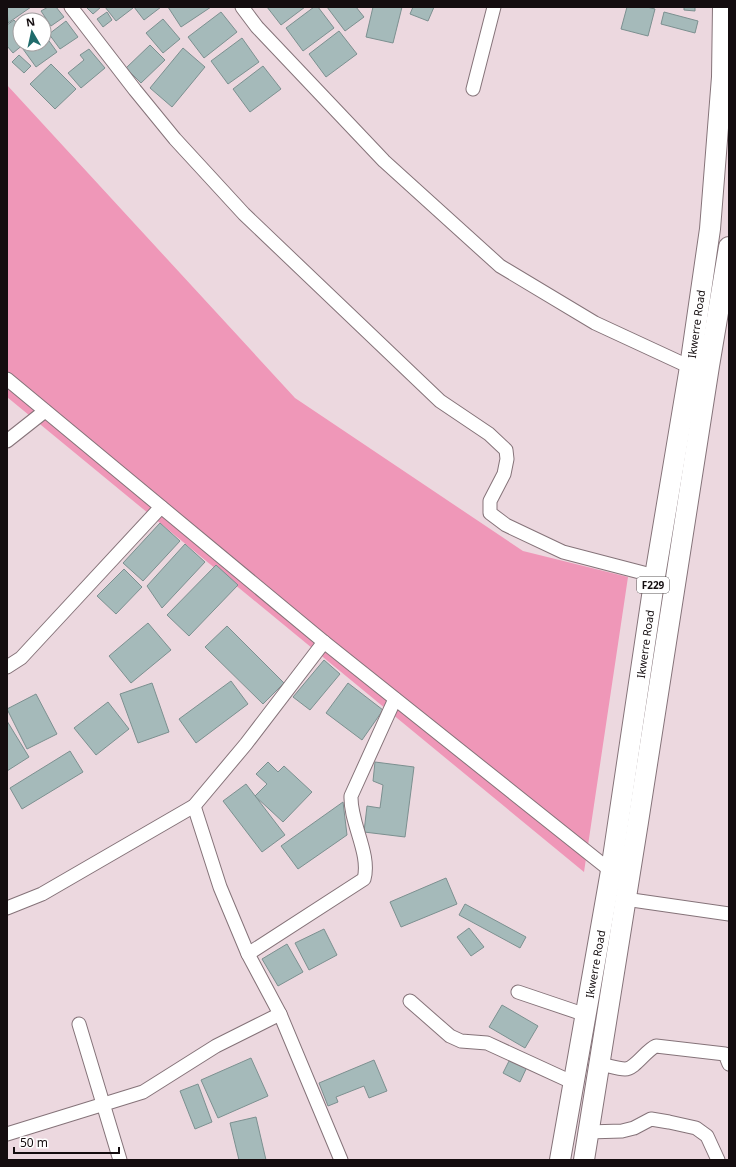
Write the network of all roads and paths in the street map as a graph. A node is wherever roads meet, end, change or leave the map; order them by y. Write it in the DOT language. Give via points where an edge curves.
graph roads {
  1 [pos="71,7"];
  2 [pos="242,7"];
  3 [pos="494,7"];
  4 [pos="724,7"];
  5 [pos="474,89"];
  6 [pos="729,247"];
  7 [pos="690,367"];
  8 [pos="7,379"];
  9 [pos="45,411"];
  10 [pos="7,442"];
  11 [pos="161,507"];
  12 [pos="655,576"];
  13 [pos="324,642"];
  14 [pos="7,668"];
  15 [pos="395,699"];
  16 [pos="194,806"];
  17 [pos="611,871"];
  18 [pos="625,899"];
  19 [pos="7,908"];
  20 [pos="729,914"];
  21 [pos="248,954"];
  22 [pos="518,992"];
  23 [pos="410,1001"];
  24 [pos="280,1014"];
  25 [pos="586,1015"];
  26 [pos="79,1024"];
  27 [pos="599,1064"];
  28 [pos="729,1064"];
  29 [pos="574,1083"];
  30 [pos="105,1106"];
  31 [pos="588,1132"];
  32 [pos="7,1134"];
  33 [pos="338,1159"];
  34 [pos="120,1160"];
  35 [pos="560,1160"];
  36 [pos="584,1160"];
  37 [pos="718,1160"];
  1 -- 12 [label="street" via="175,139 244,214 440,401 489,434 506,450 504,474 490,501 490,513 506,525 563,552"];
  2 -- 7 [label="street" via="257,27 384,161 500,266 595,323"];
  3 -- 5 [label="street"];
  4 -- 7 [label="main road, Ikwerre Road / F229" via="715,180"];
  6 -- 18 [label="main road, Ikwerre Road / F229"];
  7 -- 12 [label="main road, Ikwerre Road / F229"];
  8 -- 9 [label="street"];
  9 -- 10 [label="street"];
  9 -- 11 [label="street"];
  11 -- 13 [label="street"];
  11 -- 14 [label="street" via="21,658"];
  12 -- 17 [label="main road, Ikwerre Road / F229"];
  13 -- 15 [label="street"];
  13 -- 16 [label="street" via="246,744"];
  15 -- 17 [label="street"];
  15 -- 21 [label="street" via="351,796 350,807 365,861 364,880"];
  16 -- 19 [label="street" via="42,894"];
  16 -- 21 [label="street" via="220,887"];
  17 -- 25 [label="main road, Ikwerre Road / F229"];
  18 -- 20 [label="street"];
  18 -- 27 [label="main road, Ikwerre Road / F229"];
  21 -- 24 [label="street"];
  22 -- 25 [label="street"];
  23 -- 29 [label="street" via="450,1036 461,1041 488,1043"];
  24 -- 30 [label="street" via="216,1046 143,1092"];
  24 -- 33 [label="street"];
  25 -- 29 [label="main road, Ikwerre Road / F229"];
  26 -- 30 [label="street"];
  27 -- 28 [label="street" via="626,1069 656,1046 725,1054"];
  27 -- 31 [label="main road, Ikwerre Road / F229"];
  29 -- 35 [label="main road, Ikwerre Road / F229"];
  30 -- 32 [label="street"];
  30 -- 34 [label="street"];
  31 -- 36 [label="main road, Ikwerre Road / F229"];
  31 -- 37 [label="street" via="622,1131 651,1119 669,1122 696,1128 707,1136"];
}
